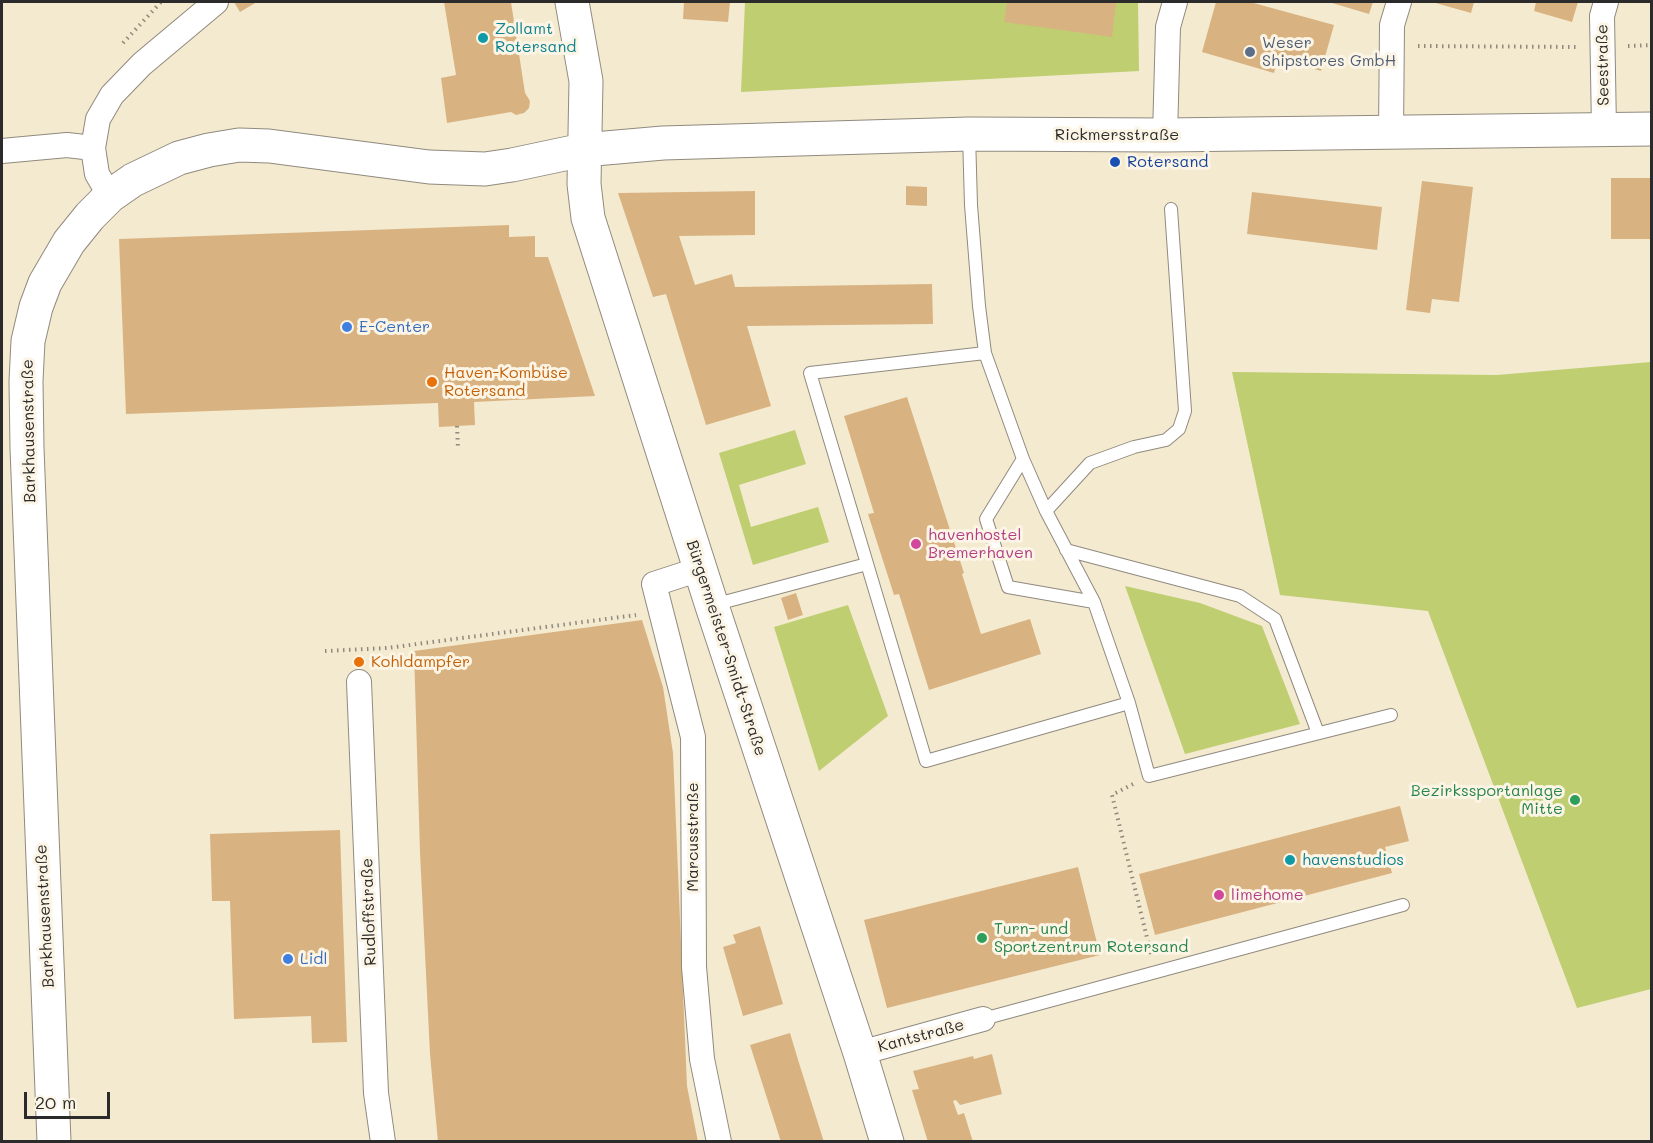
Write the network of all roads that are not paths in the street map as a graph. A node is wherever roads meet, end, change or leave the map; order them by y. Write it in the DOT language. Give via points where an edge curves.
graph roads {
  1 [pos="216,2"];
  2 [pos="572,2"];
  3 [pos="1175,2"];
  4 [pos="1399,2"];
  5 [pos="1606,2"];
  6 [pos="1604,129"];
  7 [pos="1652,129"];
  8 [pos="1391,133"];
  9 [pos="969,134"];
  10 [pos="1165,135"];
  11 [pos="93,148"];
  12 [pos="583,150"];
  13 [pos="2,151"];
  14 [pos="110,196"];
  15 [pos="1171,209"];
  16 [pos="985,353"];
  17 [pos="1023,459"];
  18 [pos="1046,511"];
  19 [pos="1066,550"];
  20 [pos="867,564"];
  21 [pos="700,569"];
  22 [pos="1094,602"];
  23 [pos="712,606"];
  24 [pos="359,682"];
  25 [pos="1129,703"];
  26 [pos="1391,715"];
  27 [pos="1318,733"];
  28 [pos="1403,905"];
  29 [pos="983,1019"];
  30 [pos="860,1053"];
  31 [pos="54,1142"];
  32 [pos="383,1142"];
  33 [pos="719,1142"];
  34 [pos="886,1142"];
  1 -- 11 [label="street" via="142,64 112,95 98,119"];
  2 -- 12 [label="main road, Bürgermeister-Smidt-Straße" via="585,81"];
  3 -- 10 [label="street" via="1168,27"];
  4 -- 8 [label="street" via="1392,25"];
  5 -- 6 [label="street, Seestraße" via="1602,16"];
  6 -- 7 [label="main road, Rickmersstraße"];
  6 -- 8 [label="main road, Rickmersstraße"];
  8 -- 10 [label="main road, Rickmersstraße"];
  9 -- 10 [label="main road, Rickmersstraße"];
  9 -- 12 [label="main road, Rickmersstraße" via="663,143"];
  9 -- 16 [label="lane"];
  11 -- 13 [label="street" via="67,145"];
  11 -- 14 [label="street" via="97,174"];
  12 -- 14 [label="main road, Barkhausenstraße" via="485,169 429,167 239,145 179,158"];
  12 -- 21 [label="main road, Bürgermeister-Smidt-Straße" via="588,218"];
  14 -- 31 [label="main road, Barkhausenstraße" via="69,242 45,283 28,341 27,448"];
  15 -- 18 [label="lane" via="1185,411 1179,429 1166,440 1090,463"];
  16 -- 17 [label="lane"];
  16 -- 20 [label="lane" via="810,373"];
  17 -- 18 [label="lane"];
  17 -- 22 [label="lane" via="986,519 1008,587"];
  18 -- 19 [label="lane"];
  19 -- 22 [label="lane"];
  19 -- 27 [label="lane" via="1240,596 1275,619"];
  20 -- 23 [label="lane"];
  20 -- 25 [label="lane" via="926,761"];
  21 -- 23 [label="main road, Bürgermeister-Smidt-Straße"];
  21 -- 33 [label="street, Marcusstraße" via="654,584 693,737 694,967 702,1059"];
  22 -- 25 [label="lane"];
  23 -- 30 [label="main road, Bürgermeister-Smidt-Straße"];
  24 -- 32 [label="street, Rudloffstraße" via="376,1093"];
  25 -- 27 [label="lane" via="1149,776"];
  26 -- 27 [label="lane"];
  28 -- 29 [label="lane"];
  29 -- 30 [label="street, Kantstraße"];
  30 -- 34 [label="main road, Bürgermeister-Smidt-Straße"];
}
